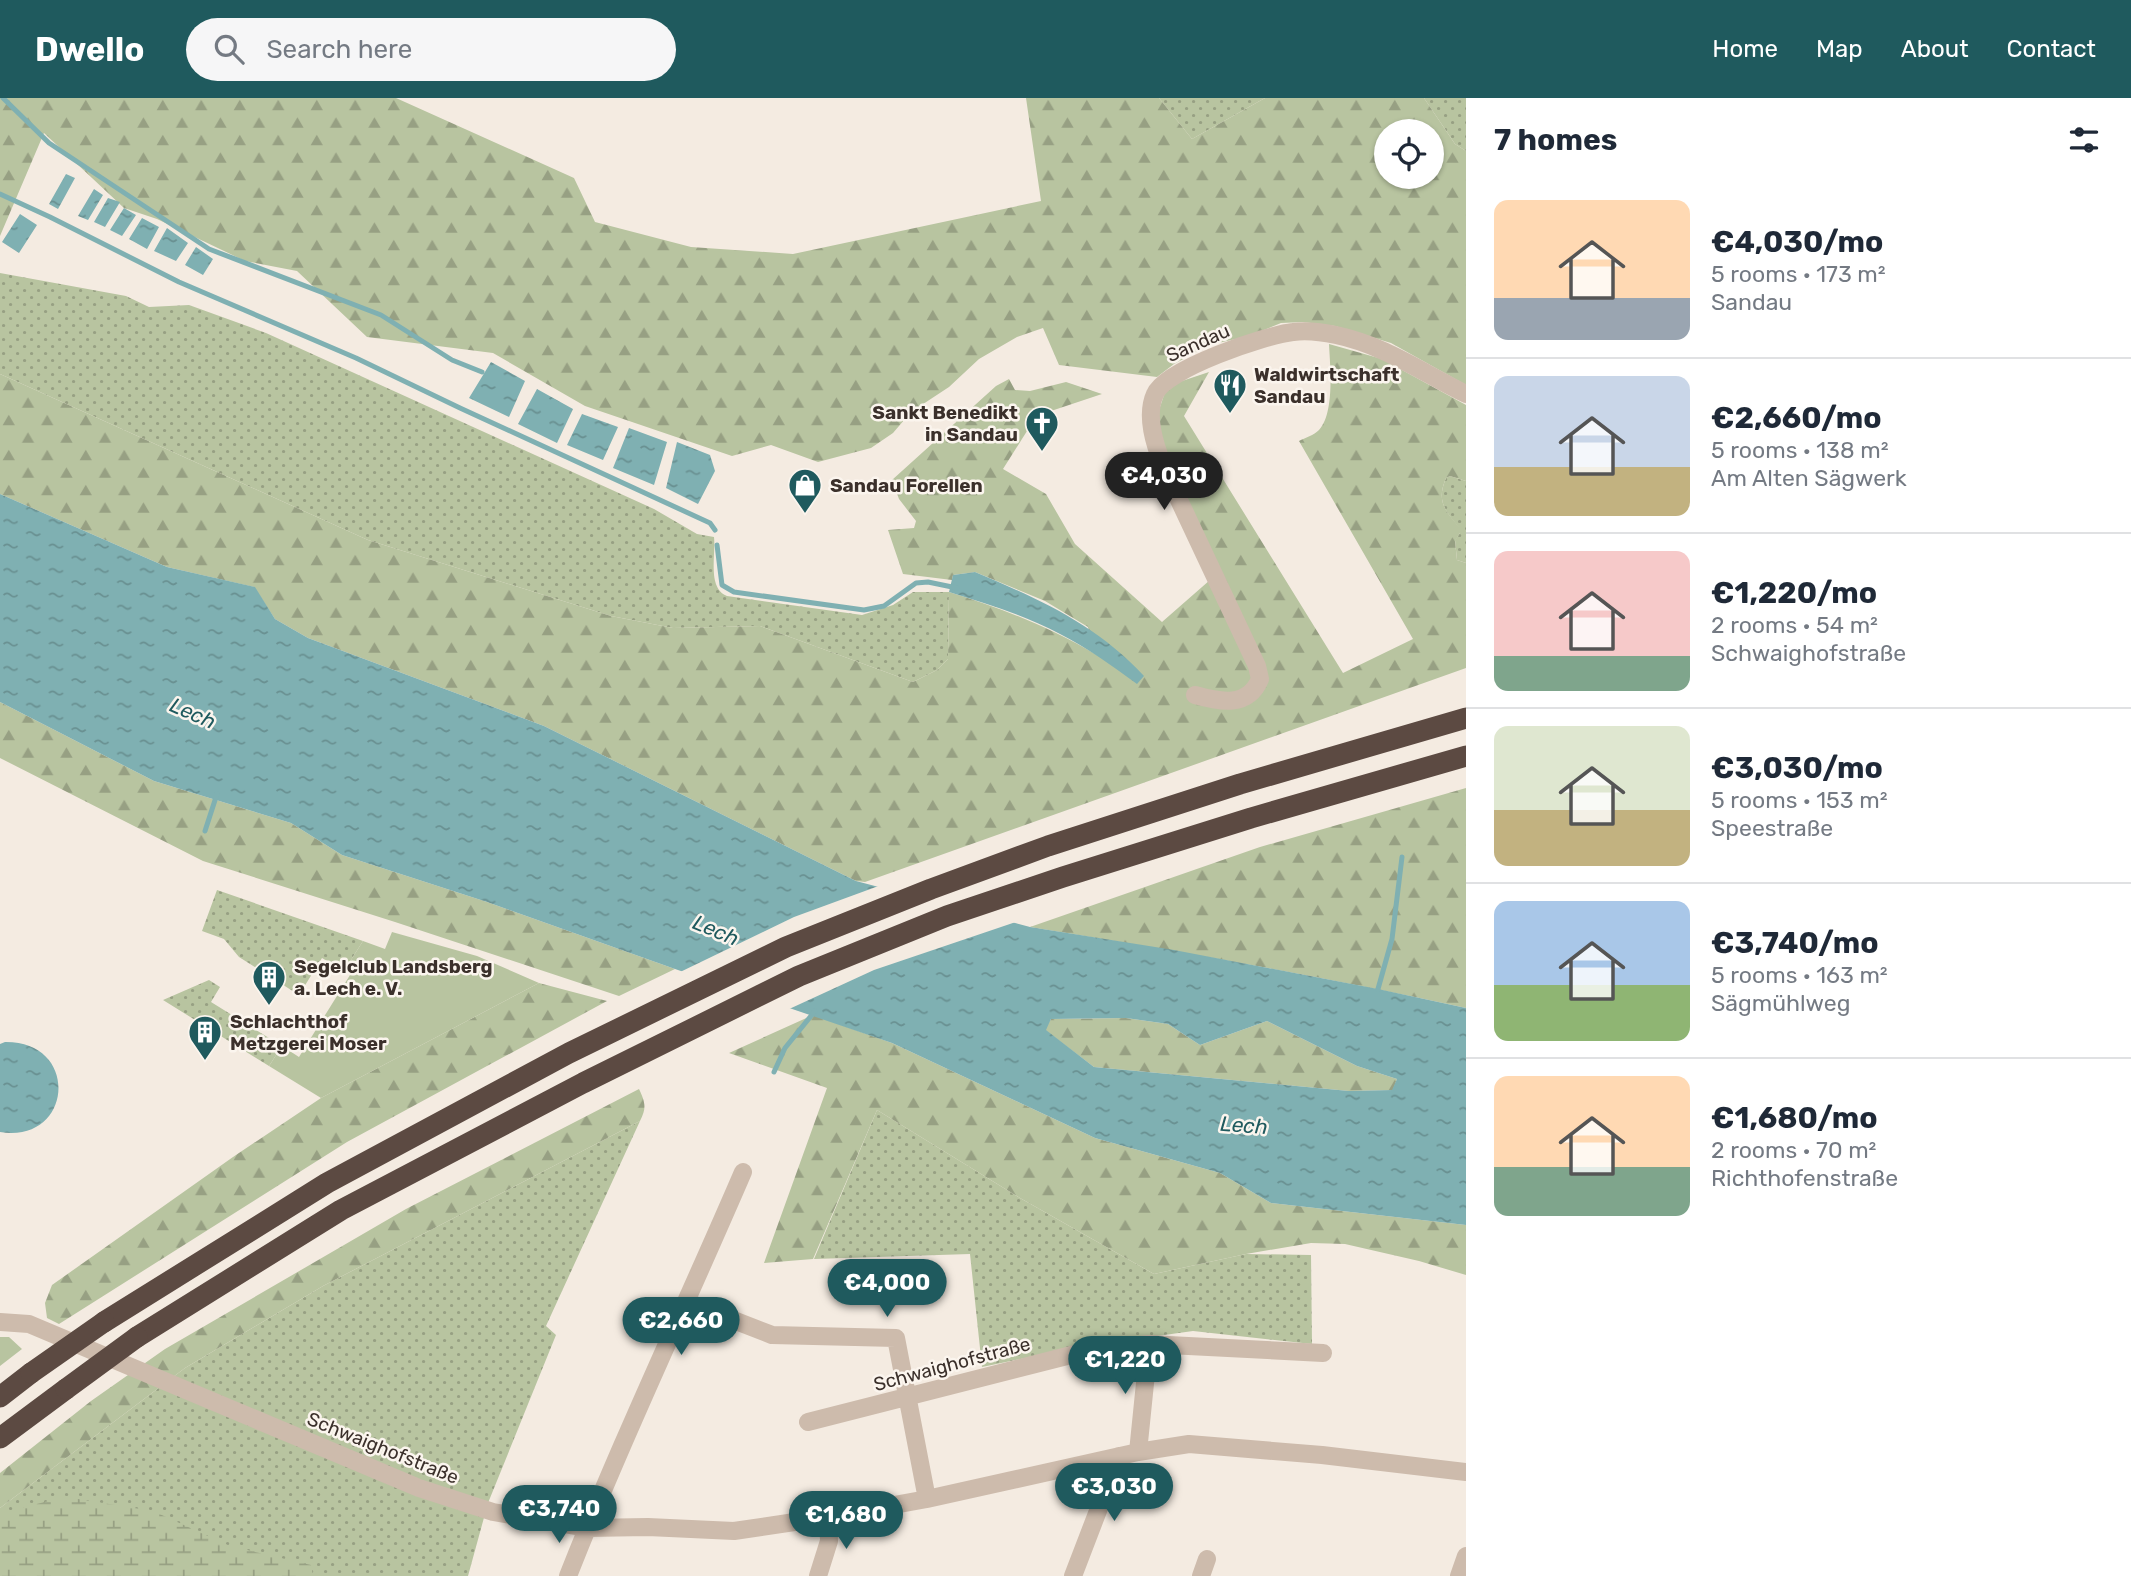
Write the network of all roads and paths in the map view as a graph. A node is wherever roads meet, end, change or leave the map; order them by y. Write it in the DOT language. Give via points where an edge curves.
graph roads {
  1 [pos="1466,394"];
  2 [pos="1195,695"];
  3 [pos="1466,719"];
  4 [pos="1466,756"];
  5 [pos="743,1172"];
  6 [pos="687,1302"];
  7 [pos="0,1322"];
  8 [pos="1149,1344"];
  9 [pos="1323,1353"];
  10 [pos="0,1397"];
  11 [pos="906,1399"];
  12 [pos="808,1422"];
  13 [pos="0,1438"];
  14 [pos="1139,1452"];
  15 [pos="1119,1456"];
  16 [pos="1466,1472"];
  17 [pos="927,1499"];
  18 [pos="828,1517"];
  19 [pos="587,1528"];
  20 [pos="1466,1556"];
  21 [pos="568,1576"];
  22 [pos="818,1576"];
  23 [pos="1073,1576"];
  24 [pos="1459,1576"];
  1 -- 2 [label="street, Sandau" via="1361,341 1305,331 1220,353 1157,388 1152,403 1154,440 1163,466 1260,679 1241,699"];
  3 -- 10 [label="highway, bridge" via="1240,784 1048,846 786,947 569,1053 327,1182 104,1322"];
  4 -- 13 [label="highway, bridge" via="1251,818 947,916 799,976 341,1210 137,1337"];
  5 -- 6 [label="street"];
  6 -- 11 [label="street" via="772,1335 896,1338"];
  6 -- 19 [label="street"];
  7 -- 19 [label="street, Schwaighofstraße" via="29,1324 419,1488 493,1512"];
  8 -- 9 [label="street, Schwaighofstraße"];
  8 -- 11 [label="street, Schwaighofstraße" via="1079,1353"];
  8 -- 14 [label="street"];
  11 -- 12 [label="street, Schwaighofstraße"];
  11 -- 17 [label="street"];
  14 -- 15 [label="street, Schwaighofstraße"];
  14 -- 16 [label="street, Schwaighofstraße" via="1189,1444"];
  15 -- 17 [label="street, Schwaighofstraße"];
  15 -- 23 [label="street"];
  17 -- 18 [label="street, Schwaighofstraße"];
  18 -- 19 [label="street, Schwaighofstraße" via="734,1531"];
  18 -- 22 [label="street" via="828,1541"];
  19 -- 21 [label="street"];
  20 -- 24 [label="street"];
}
